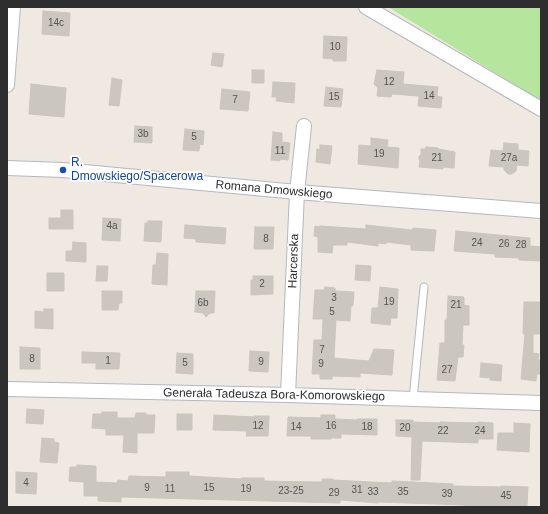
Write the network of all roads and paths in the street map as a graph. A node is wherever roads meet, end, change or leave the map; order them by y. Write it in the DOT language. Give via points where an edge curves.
graph roads {
  1 [pos="13,7"];
  2 [pos="366,7"];
  3 [pos="7,85"];
  4 [pos="541,110"];
  5 [pos="304,126"];
  6 [pos="7,168"];
  7 [pos="297,192"];
  8 [pos="541,211"];
  9 [pos="424,287"];
  10 [pos="7,389"];
  11 [pos="288,395"];
  12 [pos="413,399"];
  13 [pos="541,404"];
  1 -- 3 [label="street"];
  2 -- 4 [label="street"];
  5 -- 7 [label="street, Harcerska"];
  6 -- 7 [label="street, Romana Dmowskiego" via="63,170"];
  7 -- 8 [label="street, Romana Dmowskiego"];
  7 -- 11 [label="street, Harcerska"];
  9 -- 12 [label="lane"];
  10 -- 11 [label="street, Generała Tadeusza Bora-Komorowskiego"];
  11 -- 12 [label="street, Generała Tadeusza Bora-Komorowskiego"];
  12 -- 13 [label="street, Generała Tadeusza Bora-Komorowskiego"];
}
